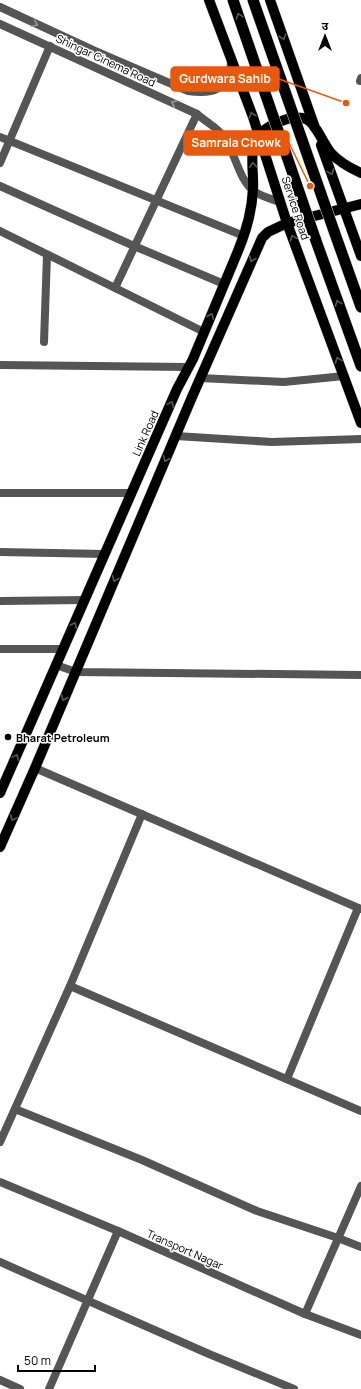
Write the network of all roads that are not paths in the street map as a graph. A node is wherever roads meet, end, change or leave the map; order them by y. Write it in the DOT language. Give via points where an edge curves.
graph roads {
  1 [pos="210,0"];
  2 [pos="233,0"];
  3 [pos="253,0"];
  4 [pos="270,0"];
  5 [pos="0,7"];
  6 [pos="0,24"];
  7 [pos="50,46"];
  8 [pos="231,58"];
  9 [pos="197,114"];
  10 [pos="315,127"];
  11 [pos="259,134"];
  12 [pos="0,137"];
  13 [pos="9,140"];
  14 [pos="0,163"];
  15 [pos="361,173"];
  16 [pos="0,186"];
  17 [pos="253,191"];
  18 [pos="156,200"];
  19 [pos="280,202"];
  20 [pos="361,204"];
  21 [pos="344,208"];
  22 [pos="287,223"];
  23 [pos="0,232"];
  24 [pos="244,236"];
  25 [pos="134,246"];
  26 [pos="47,255"];
  27 [pos="361,256"];
  28 [pos="224,284"];
  29 [pos="115,288"];
  30 [pos="361,307"];
  31 [pos="204,332"];
  32 [pos="44,342"];
  33 [pos="0,365"];
  34 [pos="361,366"];
  35 [pos="188,367"];
  36 [pos="344,376"];
  37 [pos="200,378"];
  38 [pos="361,423"];
  39 [pos="176,436"];
  40 [pos="361,439"];
  41 [pos="0,493"];
  42 [pos="132,493"];
  43 [pos="0,552"];
  44 [pos="105,554"];
  45 [pos="85,600"];
  46 [pos="0,601"];
  47 [pos="0,649"];
  48 [pos="63,649"];
  49 [pos="56,665"];
  50 [pos="76,672"];
  51 [pos="361,675"];
  52 [pos="35,768"];
  53 [pos="0,793"];
  54 [pos="142,814"];
  55 [pos="0,847"];
  56 [pos="359,908"];
  57 [pos="70,986"];
  58 [pos="287,1079"];
  59 [pos="15,1109"];
  60 [pos="361,1111"];
  61 [pos="0,1142"];
  62 [pos="0,1182"];
  63 [pos="361,1186"];
  64 [pos="118,1231"];
  65 [pos="338,1238"];
  66 [pos="361,1247"];
  67 [pos="0,1262"];
  68 [pos="87,1300"];
  69 [pos="305,1314"];
  70 [pos="361,1335"];
  71 [pos="0,1380"];
  72 [pos="20,1389"];
  73 [pos="49,1389"];
  74 [pos="294,1389"];
  1 -- 8 [label="main road, Service Road"];
  34 -- 2 [label="highway, one-way, bridge"];
  3 -- 30 [label="highway, bridge"];
  4 -- 10 [label="main road, one-way"];
  5 -- 8 [label="street, Shingar Cinema Road, one-way" via="188,91 199,93 221,87 228,80"];
  6 -- 7 [label="street, Shingar Cinema Road"];
  9 -- 7 [label="street, Shingar Cinema Road, one-way"];
  7 -- 13 [label="street"];
  11 -- 8 [label="main road, Service Road, one-way"];
  9 -- 17 [label="street, Shingar Cinema Road" via="224,138"];
  9 -- 18 [label="street"];
  10 -- 11 [label="main road" via="307,119 291,118 270,126"];
  10 -- 15 [label="main road" via="331,153 342,163"];
  10 -- 21 [label="main road, one-way"];
  17 -- 11 [label="main road, Link Road, one-way" via="253,150"];
  11 -- 19 [label="main road, Service Road"];
  12 -- 13 [label="street"];
  13 -- 14 [label="street"];
  13 -- 18 [label="street"];
  16 -- 25 [label="street"];
  17 -- 19 [label="street"];
  17 -- 24 [label="main road, Link Road"];
  18 -- 24 [label="street"];
  18 -- 25 [label="street"];
  19 -- 22 [label="main road, Service Road"];
  20 -- 21 [label="main road"];
  21 -- 22 [label="main road"];
  21 -- 27 [label="main road"];
  36 -- 22 [label="main road, Service Road, one-way"];
  22 -- 37 [label="main road, one-way" via="268,232 262,238"];
  23 -- 26 [label="street"];
  24 -- 28 [label="main road, Link Road"];
  25 -- 28 [label="street"];
  25 -- 29 [label="street"];
  26 -- 29 [label="street"];
  26 -- 32 [label="street"];
  31 -- 28 [label="main road, Link Road, one-way"];
  29 -- 31 [label="street"];
  31 -- 35 [label="main road, Link Road"];
  33 -- 35 [label="street"];
  42 -- 35 [label="main road, Link Road, one-way"];
  36 -- 37 [label="street" via="284,382"];
  36 -- 38 [label="main road, Service Road"];
  37 -- 39 [label="main road"];
  39 -- 40 [label="street" via="272,442"];
  39 -- 50 [label="main road, one-way"];
  41 -- 42 [label="street"];
  42 -- 44 [label="main road, Link Road"];
  43 -- 44 [label="street"];
  44 -- 45 [label="main road, Link Road"];
  45 -- 46 [label="street"];
  48 -- 45 [label="main road, Link Road, one-way"];
  47 -- 48 [label="street"];
  48 -- 49 [label="main road, Link Road"];
  49 -- 50 [label="street"];
  53 -- 49 [label="main road, Link Road, one-way"];
  50 -- 51 [label="street"];
  50 -- 52 [label="main road, one-way"];
  52 -- 54 [label="street"];
  52 -- 55 [label="main road, one-way"];
  54 -- 56 [label="street"];
  54 -- 57 [label="street"];
  56 -- 58 [label="street"];
  57 -- 58 [label="street"];
  57 -- 59 [label="street"];
  58 -- 60 [label="street"];
  59 -- 61 [label="street"];
  59 -- 65 [label="street" via="142,1160 257,1211"];
  62 -- 64 [label="street, Transport Nagar"];
  63 -- 65 [label="street"];
  64 -- 68 [label="street"];
  64 -- 69 [label="street, Transport Nagar"];
  65 -- 66 [label="street"];
  65 -- 69 [label="street"];
  67 -- 68 [label="street"];
  68 -- 73 [label="street"];
  68 -- 74 [label="street"];
  69 -- 70 [label="street, Transport Nagar"];
  71 -- 72 [label="street"];
}
